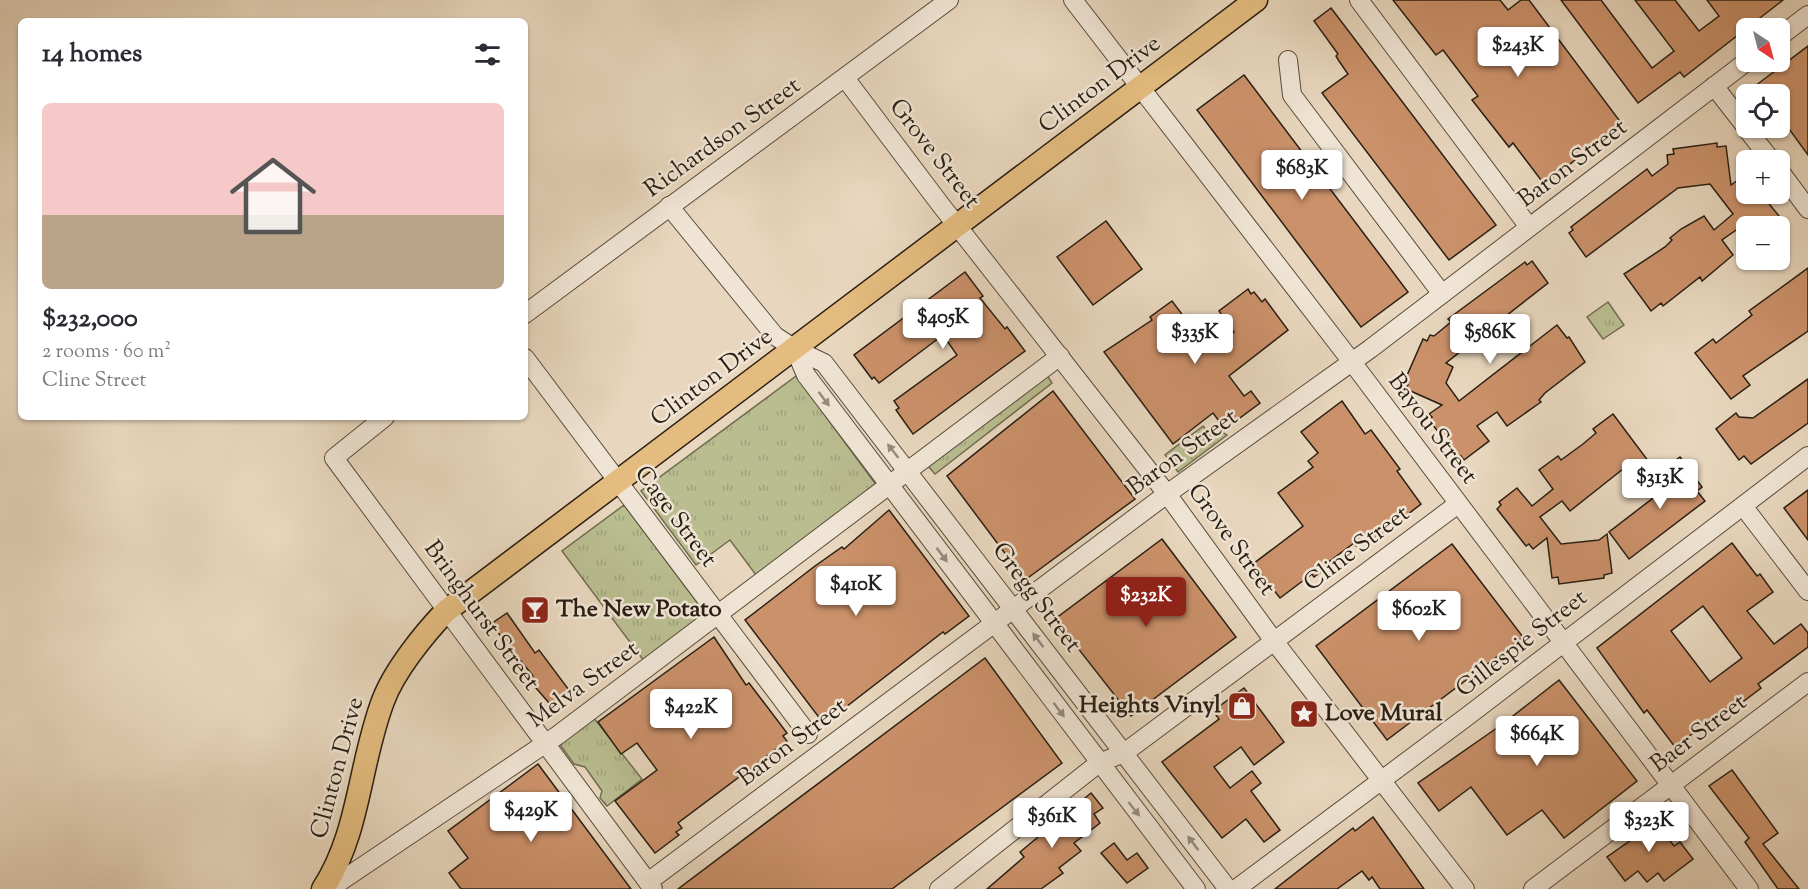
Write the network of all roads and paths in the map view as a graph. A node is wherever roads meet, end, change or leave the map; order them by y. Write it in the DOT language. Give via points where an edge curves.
graph roads {
  1 [pos="949,0"];
  2 [pos="1073,0"];
  3 [pos="1256,0"];
  4 [pos="1359,0"];
  5 [pos="1808,15"];
  6 [pos="1790,29"];
  7 [pos="1288,60"];
  8 [pos="1736,70"];
  9 [pos="845,78"];
  10 [pos="1714,86"];
  11 [pos="1141,88"];
  12 [pos="1736,114"];
  13 [pos="1755,138"];
  14 [pos="1764,150"];
  15 [pos="1790,185"];
  16 [pos="669,206"];
  17 [pos="1808,209"];
  18 [pos="959,226"];
  19 [pos="1529,227"];
  20 [pos="1442,294"];
  21 [pos="528,312"];
  22 [pos="795,349"];
  23 [pos="1060,356"];
  24 [pos="528,362"];
  25 [pos="1352,362"];
  26 [pos="381,420"];
  27 [pos="1808,456"];
  28 [pos="909,471"];
  29 [pos="619,481"];
  30 [pos="889,486"];
  31 [pos="1167,494"];
  32 [pos="1458,504"];
  33 [pos="1743,506"];
  34 [pos="1808,591"];
  35 [pos="1014,609"];
  36 [pos="446,611"];
  37 [pos="719,615"];
  38 [pos="992,624"];
  39 [pos="1274,641"];
  40 [pos="1565,642"];
  41 [pos="1808,681"];
  42 [pos="808,734"];
  43 [pos="546,744"];
  44 [pos="1124,753"];
  45 [pos="1099,763"];
  46 [pos="1382,781"];
  47 [pos="1673,785"];
  48 [pos="650,886"];
  49 [pos="322,889"];
  50 [pos="329,889"];
  51 [pos="939,889"];
  52 [pos="1196,889"];
  53 [pos="1228,889"];
  54 [pos="1236,889"];
  55 [pos="1465,889"];
  56 [pos="1533,889"];
  57 [pos="1749,889"];
  1 -- 9 [label="street, Richardson Street"];
  2 -- 11 [label="street, Bayou Street"];
  3 -- 11 [label="main road, Clinton Drive"];
  4 -- 19 [label="street"];
  5 -- 6 [label="street"];
  7 -- 20 [label="street" via="1292,95"];
  8 -- 10 [label="street, Baron Street"];
  9 -- 16 [label="street, Richardson Street"];
  9 -- 18 [label="street, Grove Street"];
  10 -- 12 [label="street"];
  10 -- 19 [label="street, Baron Street"];
  11 -- 18 [label="main road, Clinton Drive"];
  11 -- 25 [label="street, Bayou Street"];
  13 -- 14 [label="street"];
  15 -- 17 [label="street"];
  16 -- 21 [label="street, Richardson Street"];
  16 -- 22 [label="street, Gregg Street" via="775,336"];
  18 -- 22 [label="main road, Clinton Drive"];
  18 -- 23 [label="street, Grove Street"];
  19 -- 20 [label="street, Baron Street"];
  20 -- 25 [label="street, Baron Street"];
  28 -- 22 [label="street, Gregg Street, one-way" via="824,363"];
  22 -- 29 [label="main road, Clinton Drive"];
  22 -- 30 [label="street, Gregg Street, one-way" via="806,375"];
  23 -- 28 [label="street, Melva Street"];
  23 -- 31 [label="street, Grove Street"];
  24 -- 29 [label="street, Cage Street"];
  25 -- 31 [label="street, Baron Street"];
  25 -- 32 [label="street, Bayou Street"];
  26 -- 36 [label="street, Bringhurst Street" via="334,458"];
  27 -- 33 [label="street, Gillespie Street"];
  28 -- 30 [label="street, Melva Street"];
  28 -- 35 [label="street, Gregg Street"];
  29 -- 36 [label="main road, Clinton Drive"];
  29 -- 37 [label="street, Cage Street"];
  30 -- 37 [label="street, Melva Street"];
  30 -- 38 [label="street, Gregg Street, one-way"];
  31 -- 35 [label="street, Baron Street"];
  31 -- 39 [label="street, Grove Street"];
  32 -- 39 [label="street, Cline Street"];
  32 -- 40 [label="street, Bayou Street"];
  33 -- 34 [label="street"];
  33 -- 40 [label="street, Gillespie Street"];
  35 -- 38 [label="street, Baron Street"];
  44 -- 35 [label="street, Gregg Street, one-way"];
  36 -- 43 [label="street, Bringhurst Street"];
  36 -- 49 [label="main road, Clinton Drive" via="422,636 383,699 350,833 338,865"];
  37 -- 42 [label="street, Cage Street"];
  37 -- 43 [label="street, Melva Street"];
  38 -- 45 [label="street, Gregg Street, one-way"];
  38 -- 48 [label="street, Baron Street"];
  39 -- 44 [label="street, Cline Street"];
  39 -- 46 [label="street, Grove Street"];
  40 -- 46 [label="street, Gillespie Street"];
  40 -- 47 [label="street, Bayou Street"];
  41 -- 47 [label="street, Baer Street"];
  43 -- 48 [label="street, Bringhurst Street"];
  43 -- 50 [label="street, Melva Street"];
  44 -- 45 [label="street, Cline Street"];
  53 -- 44 [label="street, Gregg Street, one-way"];
  45 -- 51 [label="street, Cline Street"];
  45 -- 52 [label="street, Gregg Street, one-way"];
  46 -- 54 [label="street, Gillespie Street"];
  46 -- 55 [label="street, Grove Street"];
  47 -- 56 [label="street, Baer Street"];
  47 -- 57 [label="street, Bayou Street"];
}
